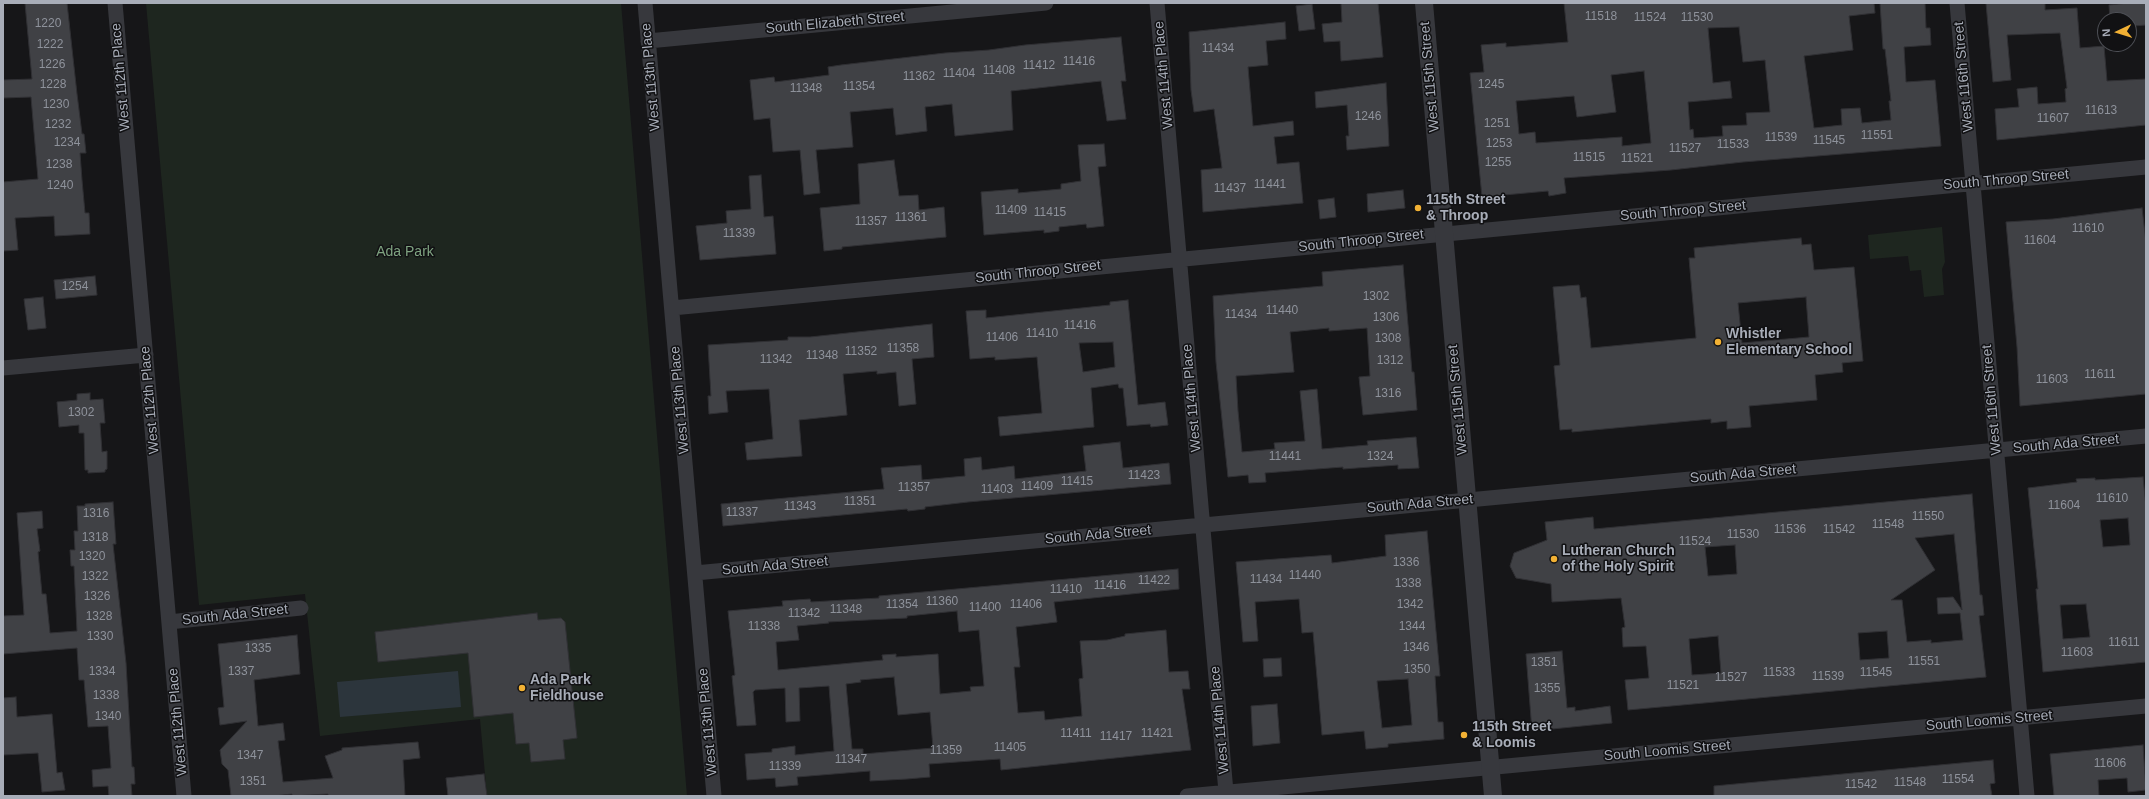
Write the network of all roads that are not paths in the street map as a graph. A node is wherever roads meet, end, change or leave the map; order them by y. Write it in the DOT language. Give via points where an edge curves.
graph roads {
  1 [pos="115,3"];
  2 [pos="645,3"];
  3 [pos="1046,3"];
  4 [pos="1157,3"];
  5 [pos="1424,3"];
  6 [pos="1957,3"];
  7 [pos="648,41"];
  8 [pos="2146,167"];
  9 [pos="1973,183"];
  10 [pos="1444,233"];
  11 [pos="1180,258"];
  12 [pos="672,308"];
  13 [pos="146,355"];
  14 [pos="3,368"];
  15 [pos="2146,436"];
  16 [pos="1996,450"];
  17 [pos="1467,500"];
  18 [pos="1203,525"];
  19 [pos="695,573"];
  20 [pos="302,608"];
  21 [pos="169,622"];
  22 [pos="2146,706"];
  23 [pos="2020,718"];
  24 [pos="1490,768"];
  25 [pos="1226,792"];
  26 [pos="184,796"];
  27 [pos="714,796"];
  28 [pos="1187,796"];
  29 [pos="1493,796"];
  30 [pos="2027,796"];
  1 -- 13 [label="street, West 112th Place"];
  2 -- 7 [label="street, West 113th Place"];
  3 -- 7 [label="street, South Elizabeth Street"];
  4 -- 11 [label="street, West 114th Place"];
  5 -- 10 [label="street, West 115th Street"];
  6 -- 9 [label="street, West 116th Street"];
  7 -- 12 [label="street, West 113th Place"];
  8 -- 9 [label="street, South Throop Street"];
  9 -- 10 [label="street, South Throop Street"];
  9 -- 16 [label="street, West 116th Street"];
  10 -- 11 [label="street, South Throop Street"];
  10 -- 17 [label="street, West 115th Street"];
  11 -- 12 [label="street, South Throop Street"];
  11 -- 18 [label="street, West 114th Place"];
  12 -- 19 [label="street, West 113th Place"];
  13 -- 14 [label="street"];
  13 -- 21 [label="street, West 112th Place"];
  15 -- 16 [label="street, South Ada Street"];
  16 -- 17 [label="street, South Ada Street"];
  16 -- 23 [label="street, West 116th Street"];
  17 -- 18 [label="street, South Ada Street"];
  17 -- 24 [label="street, West 115th Street"];
  18 -- 19 [label="street, South Ada Street"];
  18 -- 25 [label="street, West 114th Place"];
  19 -- 27 [label="street, West 113th Place"];
  20 -- 21 [label="street, South Ada Street"];
  21 -- 26 [label="street, West 112th Place"];
  22 -- 23 [label="street, South Loomis Street"];
  23 -- 24 [label="street, South Loomis Street"];
  23 -- 30 [label="street, West 116th Street"];
  24 -- 25 [label="street, South Loomis Street"];
  24 -- 29 [label="street, West 115th Street"];
  25 -- 28 [label="street, South Loomis Street"];
}
